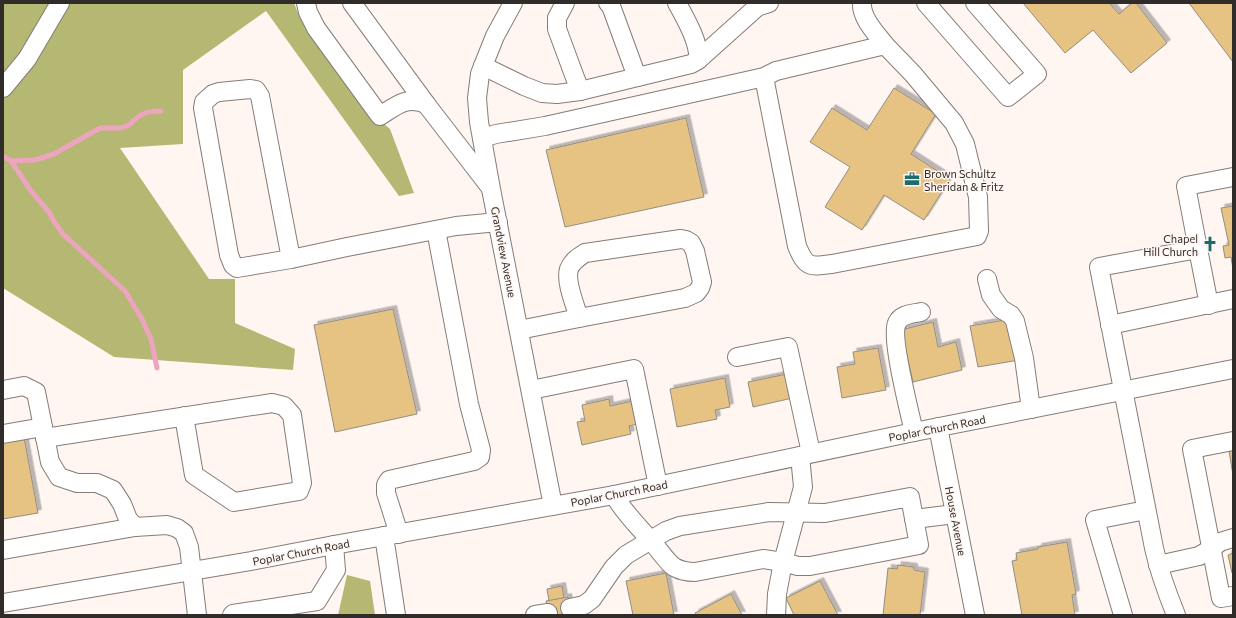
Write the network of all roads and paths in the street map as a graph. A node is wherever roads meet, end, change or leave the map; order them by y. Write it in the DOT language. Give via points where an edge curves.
graph roads {
  1 [pos="60,3"];
  2 [pos="306,3"];
  3 [pos="352,3"];
  4 [pos="513,3"];
  5 [pos="565,3"];
  6 [pos="608,3"];
  7 [pos="677,3"];
  8 [pos="862,3"];
  9 [pos="926,3"];
  10 [pos="975,3"];
  11 [pos="761,4"];
  12 [pos="884,45"];
  13 [pos="698,60"];
  14 [pos="483,66"];
  15 [pos="637,77"];
  16 [pos="764,77"];
  17 [pos="3,88"];
  18 [pos="580,90"];
  19 [pos="426,104"];
  20 [pos="482,138"];
  21 [pos="1233,177"];
  22 [pos="491,189"];
  23 [pos="498,222"];
  24 [pos="436,230"];
  25 [pos="1198,249"];
  26 [pos="291,259"];
  27 [pos="987,279"];
  28 [pos="1233,299"];
  29 [pos="1209,305"];
  30 [pos="921,312"];
  31 [pos="579,318"];
  32 [pos="1110,325"];
  33 [pos="519,330"];
  34 [pos="738,357"];
  35 [pos="1233,369"];
  36 [pos="3,390"];
  37 [pos="531,390"];
  38 [pos="1123,390"];
  39 [pos="1031,409"];
  40 [pos="184,416"];
  41 [pos="938,427"];
  42 [pos="44,432"];
  43 [pos="914,432"];
  44 [pos="3,434"];
  45 [pos="1233,441"];
  46 [pos="806,455"];
  47 [pos="658,486"];
  48 [pos="614,495"];
  49 [pos="554,506"];
  50 [pos="1146,510"];
  51 [pos="796,513"];
  52 [pos="955,514"];
  53 [pos="914,519"];
  54 [pos="135,527"];
  55 [pos="391,535"];
  56 [pos="1233,538"];
  57 [pos="650,540"];
  58 [pos="334,545"];
  59 [pos="1211,549"];
  60 [pos="3,550"];
  61 [pos="783,562"];
  62 [pos="1158,565"];
  63 [pos="192,571"];
  64 [pos="1233,596"];
  65 [pos="3,603"];
  66 [pos="570,608"];
  67 [pos="197,615"];
  68 [pos="232,615"];
  69 [pos="396,615"];
  70 [pos="776,615"];
  71 [pos="974,615"];
  72 [pos="1123,615"];
  73 [pos="1176,615"];
  1 -- 17 [label="street" via="27,59"];
  2 -- 19 [label="street" via="316,28 380,116 407,101"];
  3 -- 19 [label="street"];
  4 -- 14 [label="street, Grandview Avenue" via="495,36"];
  5 -- 18 [label="street" via="558,18 557,29"];
  6 -- 15 [label="street"];
  7 -- 13 [label="street" via="699,52"];
  8 -- 12 [label="street" via="865,18"];
  9 -- 10 [label="street" via="1008,97 1037,74"];
  11 -- 13 [label="street"];
  12 -- 16 [label="street" via="776,71"];
  12 -- 16 [label="street" via="935,99 954,123 965,144 978,197 977,236 832,264 809,265 802,259 796,246"];
  13 -- 15 [label="street"];
  14 -- 18 [label="street" via="542,93 557,94"];
  14 -- 20 [label="street, Grandview Avenue" via="477,98"];
  15 -- 18 [label="street"];
  16 -- 20 [label="street"];
  19 -- 22 [label="street"];
  20 -- 22 [label="street, Grandview Avenue"];
  21 -- 25 [label="street" via="1186,186"];
  22 -- 23 [label="street, Grandview Avenue"];
  23 -- 24 [label="street"];
  23 -- 33 [label="street, Grandview Avenue"];
  24 -- 26 [label="street"];
  24 -- 55 [label="street" via="469,404 481,450 480,457 474,461 389,480 386,493"];
  25 -- 29 [label="street"];
  25 -- 32 [label="street" via="1099,266"];
  26 -- 26 [label="street" via="237,268 233,265 229,255 203,108 204,102 213,94 250,89 256,90 260,96"];
  27 -- 39 [label="street" via="991,295 1001,309 1015,321 1024,358"];
  28 -- 29 [label="street"];
  29 -- 32 [label="street"];
  30 -- 43 [label="street" via="903,316 895,328 896,346"];
  31 -- 31 [label="street" via="685,298 696,293 702,282 691,243 681,239 585,253 580,256 570,268 568,276"];
  31 -- 33 [label="street"];
  32 -- 38 [label="street"];
  33 -- 37 [label="street, Grandview Avenue"];
  34 -- 46 [label="street" via="788,347"];
  35 -- 38 [label="street, Poplar Church Road"];
  36 -- 42 [label="street" via="24,386 36,392"];
  37 -- 47 [label="street" via="634,369"];
  37 -- 49 [label="street, Grandview Avenue"];
  38 -- 39 [label="street, Poplar Church Road"];
  38 -- 50 [label="street"];
  39 -- 41 [label="street, Poplar Church Road"];
  40 -- 40 [label="street" via="272,403 284,406 292,415 302,483 299,491 234,502 194,475"];
  40 -- 42 [label="street"];
  41 -- 43 [label="street, Poplar Church Road"];
  41 -- 52 [label="street, House Avenue"];
  42 -- 44 [label="street"];
  42 -- 54 [label="street" via="50,462 60,477 77,483 97,483 113,490"];
  43 -- 46 [label="street, Poplar Church Road"];
  45 -- 59 [label="street" via="1192,450"];
  46 -- 47 [label="street, Poplar Church Road"];
  46 -- 51 [label="street"];
  47 -- 48 [label="street, Poplar Church Road"];
  48 -- 49 [label="street, Poplar Church Road"];
  48 -- 57 [label="street"];
  49 -- 55 [label="street, Poplar Church Road"];
  50 -- 62 [label="street"];
  50 -- 72 [label="street" via="1095,520"];
  51 -- 53 [label="street" via="825,513 910,497"];
  51 -- 57 [label="street" via="769,512 680,526"];
  51 -- 61 [label="street"];
  52 -- 53 [label="street"];
  52 -- 71 [label="street, House Avenue"];
  53 -- 61 [label="street" via="919,545 810,566"];
  54 -- 60 [label="street"];
  54 -- 63 [label="street" via="167,525 184,533 189,547"];
  55 -- 58 [label="street, Poplar Church Road"];
  55 -- 69 [label="street"];
  56 -- 59 [label="street" via="1223,540"];
  57 -- 61 [label="street" via="672,566 686,572 756,560 770,559"];
  57 -- 66 [label="street" via="620,560 588,603"];
  58 -- 63 [label="street, Poplar Church Road"];
  58 -- 68 [label="street" via="336,570 317,601"];
  59 -- 62 [label="street" via="1199,556"];
  59 -- 64 [label="street" via="1221,598"];
  61 -- 70 [label="street"];
  62 -- 73 [label="street"];
  63 -- 65 [label="street, Poplar Church Road"];
  63 -- 67 [label="street"];
}
